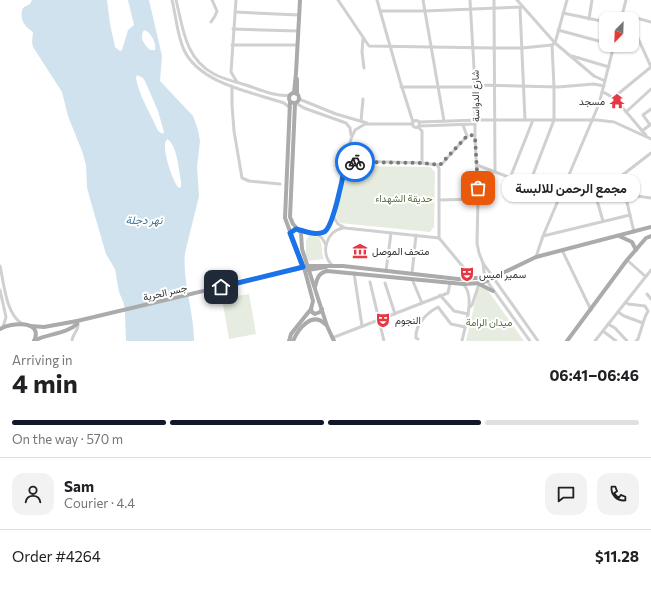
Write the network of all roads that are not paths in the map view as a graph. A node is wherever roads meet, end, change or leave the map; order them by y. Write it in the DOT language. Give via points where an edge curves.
graph roads {
  1 [pos="172,0"];
  2 [pos="176,0"];
  3 [pos="212,0"];
  4 [pos="236,0"];
  5 [pos="300,0"];
  6 [pos="338,0"];
  7 [pos="377,0"];
  8 [pos="423,0"];
  9 [pos="470,0"];
  10 [pos="494,0"];
  11 [pos="517,0"];
  12 [pos="567,0"];
  13 [pos="592,0"];
  14 [pos="626,0"];
  15 [pos="494,8"];
  16 [pos="522,8"];
  17 [pos="470,9"];
  18 [pos="380,10"];
  19 [pos="425,11"];
  20 [pos="235,12"];
  21 [pos="623,12"];
  22 [pos="563,13"];
  23 [pos="299,16"];
  24 [pos="589,19"];
  25 [pos="639,19"];
  26 [pos="599,21"];
  27 [pos="211,22"];
  28 [pos="651,22"];
  29 [pos="234,29"];
  30 [pos="558,30"];
  31 [pos="298,31"];
  32 [pos="363,39"];
  33 [pos="639,40"];
  34 [pos="599,41"];
  35 [pos="554,44"];
  36 [pos="232,45"];
  37 [pos="297,45"];
  38 [pos="431,46"];
  39 [pos="391,47"];
  40 [pos="474,48"];
  41 [pos="494,48"];
  42 [pos="522,48"];
  43 [pos="612,52"];
  44 [pos="570,56"];
  45 [pos="609,67"];
  46 [pos="651,67"];
  47 [pos="364,68"];
  48 [pos="231,72"];
  49 [pos="218,76"];
  50 [pos="226,78"];
  51 [pos="216,80"];
  52 [pos="605,81"];
  53 [pos="237,82"];
  54 [pos="232,86"];
  55 [pos="438,86"];
  56 [pos="475,86"];
  57 [pos="495,86"];
  58 [pos="525,86"];
  59 [pos="402,87"];
  60 [pos="554,87"];
  61 [pos="604,87"];
  62 [pos="651,89"];
  63 [pos="264,91"];
  64 [pos="602,92"];
  65 [pos="262,95"];
  66 [pos="295,95"];
  67 [pos="613,98"];
  68 [pos="363,99"];
  69 [pos="294,103"];
  70 [pos="651,109"];
  71 [pos="290,110"];
  72 [pos="626,112"];
  73 [pos="494,120"];
  74 [pos="525,120"];
  75 [pos="533,120"];
  76 [pos="554,120"];
  77 [pos="591,120"];
  78 [pos="361,121"];
  79 [pos="444,122"];
  80 [pos="475,122"];
  81 [pos="412,123"];
  82 [pos="371,124"];
  83 [pos="651,124"];
  84 [pos="419,125"];
  85 [pos="463,125"];
  86 [pos="642,131"];
  87 [pos="467,136"];
  88 [pos="475,137"];
  89 [pos="650,138"];
  90 [pos="351,139"];
  91 [pos="651,153"];
  92 [pos="422,163"];
  93 [pos="345,165"];
  94 [pos="477,165"];
  95 [pos="437,166"];
  96 [pos="495,172"];
  97 [pos="510,178"];
  98 [pos="280,184"];
  99 [pos="565,184"];
  100 [pos="528,185"];
  101 [pos="594,190"];
  102 [pos="612,192"];
  103 [pos="625,194"];
  104 [pos="560,197"];
  105 [pos="651,198"];
  106 [pos="478,199"];
  107 [pos="439,200"];
  108 [pos="333,214"];
  109 [pos="630,215"];
  110 [pos="603,222"];
  111 [pos="651,227"];
  112 [pos="345,228"];
  113 [pos="299,230"];
  114 [pos="644,230"];
  115 [pos="634,232"];
  116 [pos="290,233"];
  117 [pos="315,233"];
  118 [pos="391,233"];
  119 [pos="416,235"];
  120 [pos="543,236"];
  121 [pos="619,236"];
  122 [pos="651,236"];
  123 [pos="439,238"];
  124 [pos="646,238"];
  125 [pos="326,246"];
  126 [pos="562,250"];
  127 [pos="636,250"];
  128 [pos="536,257"];
  129 [pos="627,260"];
  130 [pos="483,263"];
  131 [pos="330,265"];
  132 [pos="0,266"];
  133 [pos="309,268"];
  134 [pos="304,269"];
  135 [pos="651,270"];
  136 [pos="386,271"];
  137 [pos="354,273"];
  138 [pos="466,273"];
  139 [pos="412,274"];
  140 [pos="645,276"];
  141 [pos="493,277"];
  142 [pos="412,279"];
  143 [pos="486,279"];
  144 [pos="370,282"];
  145 [pos="385,283"];
  146 [pos="450,283"];
  147 [pos="463,284"];
  148 [pos="479,284"];
  149 [pos="315,287"];
  150 [pos="0,290"];
  151 [pos="493,291"];
  152 [pos="647,294"];
  153 [pos="440,295"];
  154 [pos="651,298"];
  155 [pos="626,302"];
  156 [pos="422,303"];
  157 [pos="469,308"];
  158 [pos="311,309"];
  159 [pos="322,309"];
  160 [pos="591,310"];
  161 [pos="618,312"];
  162 [pos="395,314"];
  163 [pos="468,314"];
  164 [pos="379,320"];
  165 [pos="78,321"];
  166 [pos="643,323"];
  167 [pos="23,324"];
  168 [pos="608,324"];
  169 [pos="30,326"];
  170 [pos="327,326"];
  171 [pos="362,326"];
  172 [pos="465,326"];
  173 [pos="2,328"];
  174 [pos="602,331"];
  175 [pos="418,339"];
  176 [pos="333,340"];
  177 [pos="34,341"];
  178 [pos="72,341"];
  179 [pos="289,341"];
  180 [pos="293,341"];
  181 [pos="384,341"];
  182 [pos="462,341"];
  183 [pos="530,341"];
  184 [pos="538,341"];
  185 [pos="567,341"];
  186 [pos="595,341"];
  187 [pos="616,341"];
  188 [pos="627,341"];
  189 [pos="636,341"];
  1 -- 51 [label="street" via="182,44 188,56 201,71"];
  2 -- 49 [label="street" via="188,48 199,63"];
  3 -- 27 [label="street" via="217,11"];
  4 -- 20 [label="street"];
  5 -- 23 [label="main road"];
  6 -- 32 [label="street"];
  7 -- 18 [label="street"];
  8 -- 19 [label="street"];
  9 -- 17 [label="street, شارع الدواسة"];
  10 -- 15 [label="street"];
  11 -- 16 [label="street"];
  12 -- 22 [label="street"];
  13 -- 24 [label="street"];
  14 -- 21 [label="street"];
  15 -- 16 [label="street"];
  15 -- 17 [label="street"];
  15 -- 41 [label="street"];
  16 -- 35 [label="street"];
  16 -- 42 [label="street"];
  17 -- 19 [label="street"];
  17 -- 40 [label="street, شارع الدواسة"];
  18 -- 19 [label="street"];
  18 -- 39 [label="street"];
  19 -- 38 [label="street"];
  20 -- 23 [label="street"];
  20 -- 29 [label="street"];
  22 -- 24 [label="street"];
  22 -- 30 [label="street"];
  23 -- 31 [label="main road"];
  24 -- 26 [label="street"];
  25 -- 28 [label="street"];
  29 -- 31 [label="street"];
  29 -- 36 [label="street"];
  30 -- 34 [label="street"];
  30 -- 35 [label="street"];
  31 -- 37 [label="main road"];
  32 -- 39 [label="street" via="368,46"];
  32 -- 47 [label="street"];
  33 -- 46 [label="street"];
  35 -- 42 [label="street"];
  35 -- 44 [label="street"];
  35 -- 60 [label="street"];
  36 -- 37 [label="street"];
  36 -- 48 [label="street"];
  37 -- 66 [label="main road"];
  38 -- 39 [label="street"];
  38 -- 40 [label="street"];
  38 -- 55 [label="street"];
  39 -- 59 [label="street"];
  40 -- 41 [label="street"];
  40 -- 56 [label="street, شارع الدواسة"];
  41 -- 42 [label="street"];
  41 -- 57 [label="street"];
  42 -- 58 [label="street"];
  43 -- 45 [label="street"];
  44 -- 45 [label="street"];
  44 -- 52 [label="street" via="594,76"];
  45 -- 52 [label="street"];
  46 -- 67 [label="street"];
  48 -- 50 [label="street"];
  48 -- 53 [label="street"];
  49 -- 50 [label="street"];
  49 -- 51 [label="street"];
  50 -- 53 [label="street"];
  51 -- 54 [label="street"];
  52 -- 61 [label="street"];
  53 -- 63 [label="street"];
  54 -- 65 [label="street"];
  54 -- 98 [label="street" via="234,131 242,178"];
  55 -- 56 [label="street"];
  55 -- 59 [label="street"];
  55 -- 79 [label="street"];
  56 -- 57 [label="street"];
  56 -- 80 [label="street, شارع الدواسة"];
  57 -- 58 [label="street"];
  57 -- 73 [label="street"];
  58 -- 60 [label="street"];
  58 -- 74 [label="street"];
  59 -- 81 [label="street"];
  60 -- 61 [label="street" via="594,84"];
  60 -- 76 [label="street"];
  61 -- 64 [label="street"];
  62 -- 72 [label="street"];
  63 -- 65 [label="street"];
  63 -- 66 [label="street" via="281,96"];
  64 -- 67 [label="street"];
  64 -- 77 [label="street"];
  65 -- 71 [label="street" via="286,103"];
  66 -- 69 [label="main road"];
  66 -- 69 [label="main road" via="289,98"];
  66 -- 78 [label="street" via="330,113"];
  67 -- 72 [label="street"];
  68 -- 78 [label="street"];
  69 -- 71 [label="main road"];
  69 -- 90 [label="street" via="346,123 350,128"];
  69 -- 113 [label="main road" via="290,215 293,224"];
  70 -- 83 [label="street" via="643,115"];
  71 -- 116 [label="main road" via="285,213"];
  72 -- 86 [label="street"];
  73 -- 74 [label="street"];
  73 -- 80 [label="street"];
  73 -- 96 [label="street"];
  74 -- 75 [label="street"];
  75 -- 76 [label="street"];
  75 -- 97 [label="street"];
  76 -- 77 [label="street"];
  76 -- 100 [label="street"];
  77 -- 89 [label="street" via="614,122"];
  77 -- 99 [label="street"];
  78 -- 82 [label="street"];
  79 -- 80 [label="street"];
  79 -- 84 [label="street"];
  80 -- 85 [label="street"];
  80 -- 88 [label="street, شارع الدواسة"];
  81 -- 82 [label="street"];
  81 -- 84 [label="street" via="414,127"];
  81 -- 84 [label="street" via="416,120"];
  82 -- 90 [label="street" via="357,127"];
  83 -- 86 [label="street"];
  84 -- 85 [label="street"];
  84 -- 92 [label="street" via="422,131"];
  85 -- 87 [label="street"];
  86 -- 89 [label="street"];
  87 -- 88 [label="street"];
  87 -- 95 [label="street" via="442,164"];
  88 -- 94 [label="street, شارع الدواسة"];
  90 -- 93 [label="street"];
  91 -- 102 [label="street" via="616,180"];
  92 -- 93 [label="street" via="355,162"];
  92 -- 95 [label="street"];
  93 -- 108 [label="street"];
  94 -- 96 [label="street"];
  94 -- 106 [label="street, شارع الدواسة"];
  95 -- 107 [label="street"];
  96 -- 97 [label="street"];
  97 -- 100 [label="street"];
  99 -- 101 [label="street"];
  99 -- 104 [label="street"];
  100 -- 104 [label="street"];
  101 -- 102 [label="street"];
  101 -- 110 [label="street"];
  102 -- 103 [label="street"];
  103 -- 105 [label="street"];
  103 -- 109 [label="street"];
  104 -- 120 [label="street"];
  106 -- 107 [label="street"];
  106 -- 130 [label="street, شارع الدواسة" via="477,243"];
  107 -- 123 [label="street"];
  108 -- 112 [label="street" via="336,222"];
  108 -- 117 [label="street" via="328,229 322,233"];
  109 -- 110 [label="street"];
  109 -- 115 [label="street"];
  110 -- 120 [label="street"];
  111 -- 114 [label="main road"];
  112 -- 118 [label="street"];
  112 -- 125 [label="street" via="332,233"];
  113 -- 116 [label="street"];
  113 -- 117 [label="street"];
  113 -- 133 [label="main road"];
  114 -- 115 [label="main road"];
  114 -- 124 [label="main road"];
  115 -- 121 [label="main road"];
  116 -- 134 [label="main road"];
  117 -- 125 [label="street" via="322,238"];
  118 -- 119 [label="street"];
  118 -- 136 [label="street"];
  119 -- 123 [label="street"];
  119 -- 139 [label="street"];
  120 -- 128 [label="street"];
  121 -- 126 [label="main road"];
  121 -- 127 [label="main road" via="632,242"];
  122 -- 124 [label="main road"];
  123 -- 138 [label="street"];
  124 -- 127 [label="main road"];
  125 -- 131 [label="street"];
  126 -- 128 [label="main road"];
  126 -- 160 [label="street"];
  127 -- 129 [label="main road"];
  128 -- 141 [label="main road"];
  129 -- 140 [label="street"];
  129 -- 160 [label="main road"];
  130 -- 141 [label="street, شارع الدواسة"];
  130 -- 143 [label="street, شارع الدواسة"];
  131 -- 133 [label="main road, جسر الحرية"];
  131 -- 136 [label="main road"];
  132 -- 167 [label="street" via="11,311"];
  133 -- 134 [label="main road, جسر الحرية"];
  133 -- 149 [label="main road"];
  134 -- 158 [label="main road" via="313,298"];
  134 -- 165 [label="main road, جسر الحرية"];
  135 -- 140 [label="street"];
  136 -- 139 [label="main road"];
  137 -- 142 [label="main road"];
  137 -- 149 [label="main road" via="323,272 318,277"];
  137 -- 171 [label="street"];
  139 -- 143 [label="main road"];
  140 -- 155 [label="street"];
  141 -- 143 [label="main road"];
  141 -- 184 [label="street, شارع الدواسة"];
  142 -- 146 [label="main road"];
  142 -- 156 [label="street"];
  143 -- 148 [label="main road"];
  143 -- 151 [label="street"];
  144 -- 164 [label="street"];
  145 -- 162 [label="street"];
  146 -- 147 [label="main road"];
  146 -- 153 [label="street" via="448,293"];
  147 -- 148 [label="main road"];
  147 -- 157 [label="street" via="468,292"];
  148 -- 151 [label="main road"];
  148 -- 157 [label="street"];
  149 -- 159 [label="main road"];
  150 -- 173 [label="street" via="6,317"];
  151 -- 183 [label="street"];
  152 -- 154 [label="street"];
  153 -- 156 [label="street"];
  153 -- 163 [label="street" via="454,312"];
  155 -- 161 [label="street"];
  155 -- 166 [label="street" via="646,307 648,311"];
  156 -- 162 [label="street"];
  157 -- 163 [label="street"];
  158 -- 159 [label="main road" via="315,314"];
  158 -- 179 [label="main road" via="291,334"];
  159 -- 170 [label="main road"];
  160 -- 185 [label="main road"];
  161 -- 166 [label="street"];
  161 -- 168 [label="street"];
  162 -- 164 [label="street"];
  163 -- 172 [label="street"];
  164 -- 171 [label="street"];
  164 -- 181 [label="street"];
  165 -- 169 [label="main road, جسر الحرية" via="44,327"];
  165 -- 177 [label="main road, جسر الحرية" via="70,329"];
  165 -- 178 [label="street"];
  166 -- 189 [label="street"];
  167 -- 169 [label="main road, جسر الحرية"];
  167 -- 173 [label="main road" via="11,324"];
  168 -- 174 [label="street"];
  168 -- 188 [label="street"];
  169 -- 177 [label="main road" via="35,333"];
  170 -- 176 [label="main road"];
  170 -- 180 [label="main road" via="319,319 310,320"];
  171 -- 176 [label="street"];
  172 -- 175 [label="street" via="451,324 438,306 422,320 416,334"];
  172 -- 182 [label="street"];
  174 -- 186 [label="street"];
  174 -- 187 [label="street"];
}
